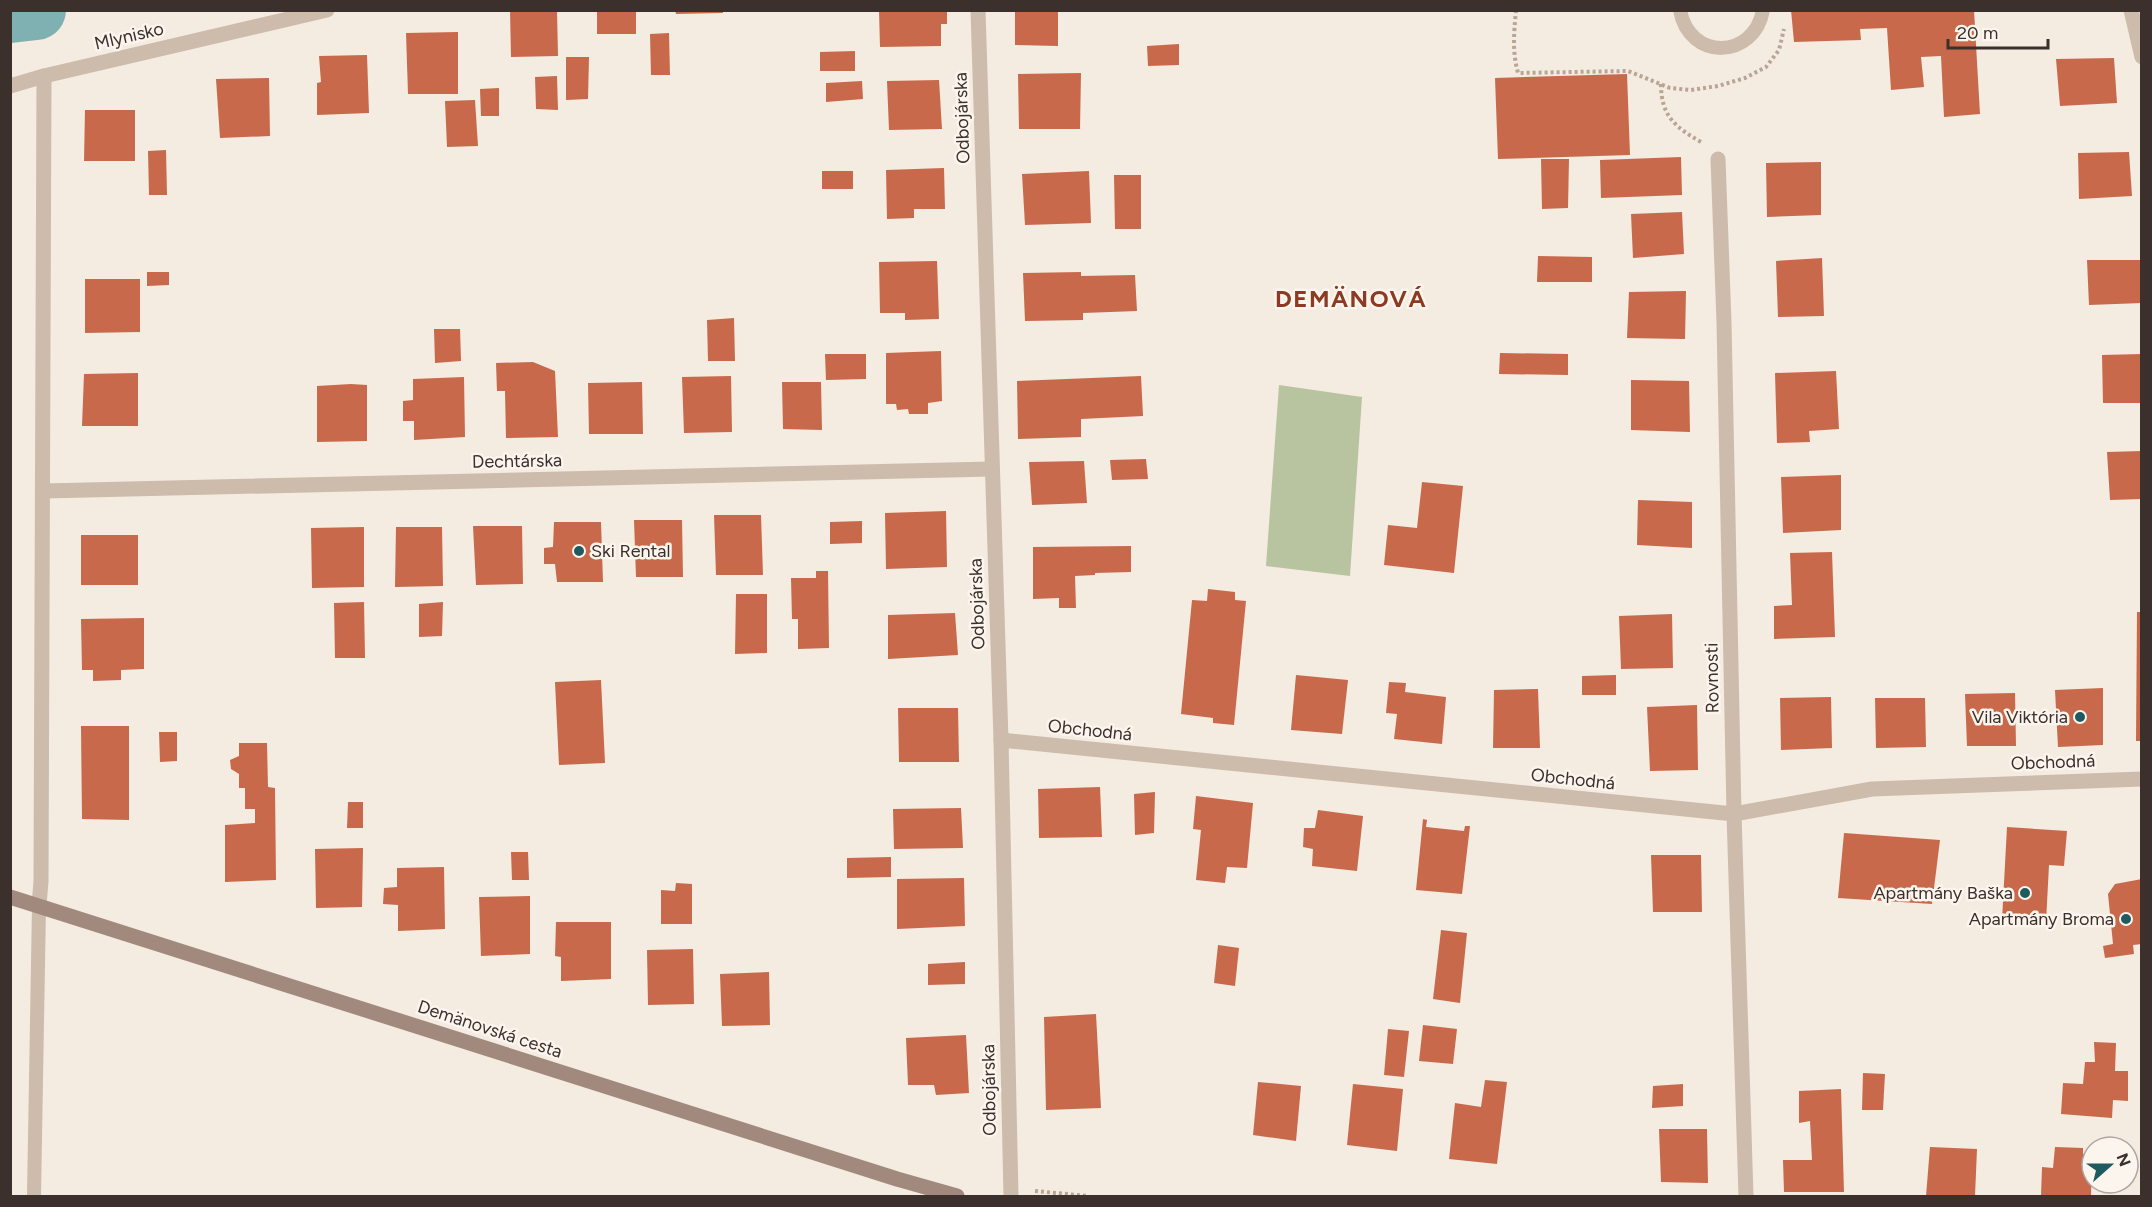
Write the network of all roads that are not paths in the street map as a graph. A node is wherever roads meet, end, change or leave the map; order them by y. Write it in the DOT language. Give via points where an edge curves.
graph roads {
  1 [pos="327,10"];
  2 [pos="978,10"];
  3 [pos="1680,10"];
  4 [pos="1763,10"];
  5 [pos="2131,10"];
  6 [pos="2142,57"];
  7 [pos="44,76"];
  8 [pos="10,86"];
  9 [pos="1718,159"];
  10 [pos="992,470"];
  11 [pos="44,491"];
  12 [pos="1001,740"];
  13 [pos="2142,779"];
  14 [pos="1734,814"];
  15 [pos="10,897"];
  16 [pos="39,906"];
  17 [pos="34,1197"];
  18 [pos="957,1197"];
  19 [pos="1011,1197"];
  20 [pos="1746,1197"];
  1 -- 7 [label="street, Mlynisko"];
  2 -- 10 [label="street, Odbojárska"];
  3 -- 4 [label="lane" via="1683,24 1698,42 1722,48 1744,42 1754,33"];
  5 -- 6 [label="street"];
  7 -- 8 [label="street, Mlynisko"];
  7 -- 11 [label="street"];
  9 -- 14 [label="street, Rovnosti"];
  10 -- 11 [label="street, Dechtárska"];
  10 -- 12 [label="street, Odbojárska"];
  11 -- 16 [label="street"];
  12 -- 14 [label="street, Obchodná"];
  12 -- 19 [label="street, Odbojárska"];
  13 -- 14 [label="street, Obchodná" via="1872,789"];
  14 -- 20 [label="street, Rovnosti"];
  15 -- 16 [label="main road, Demänovská cesta"];
  16 -- 17 [label="lane"];
  16 -- 18 [label="main road, Demänovská cesta"];
}
